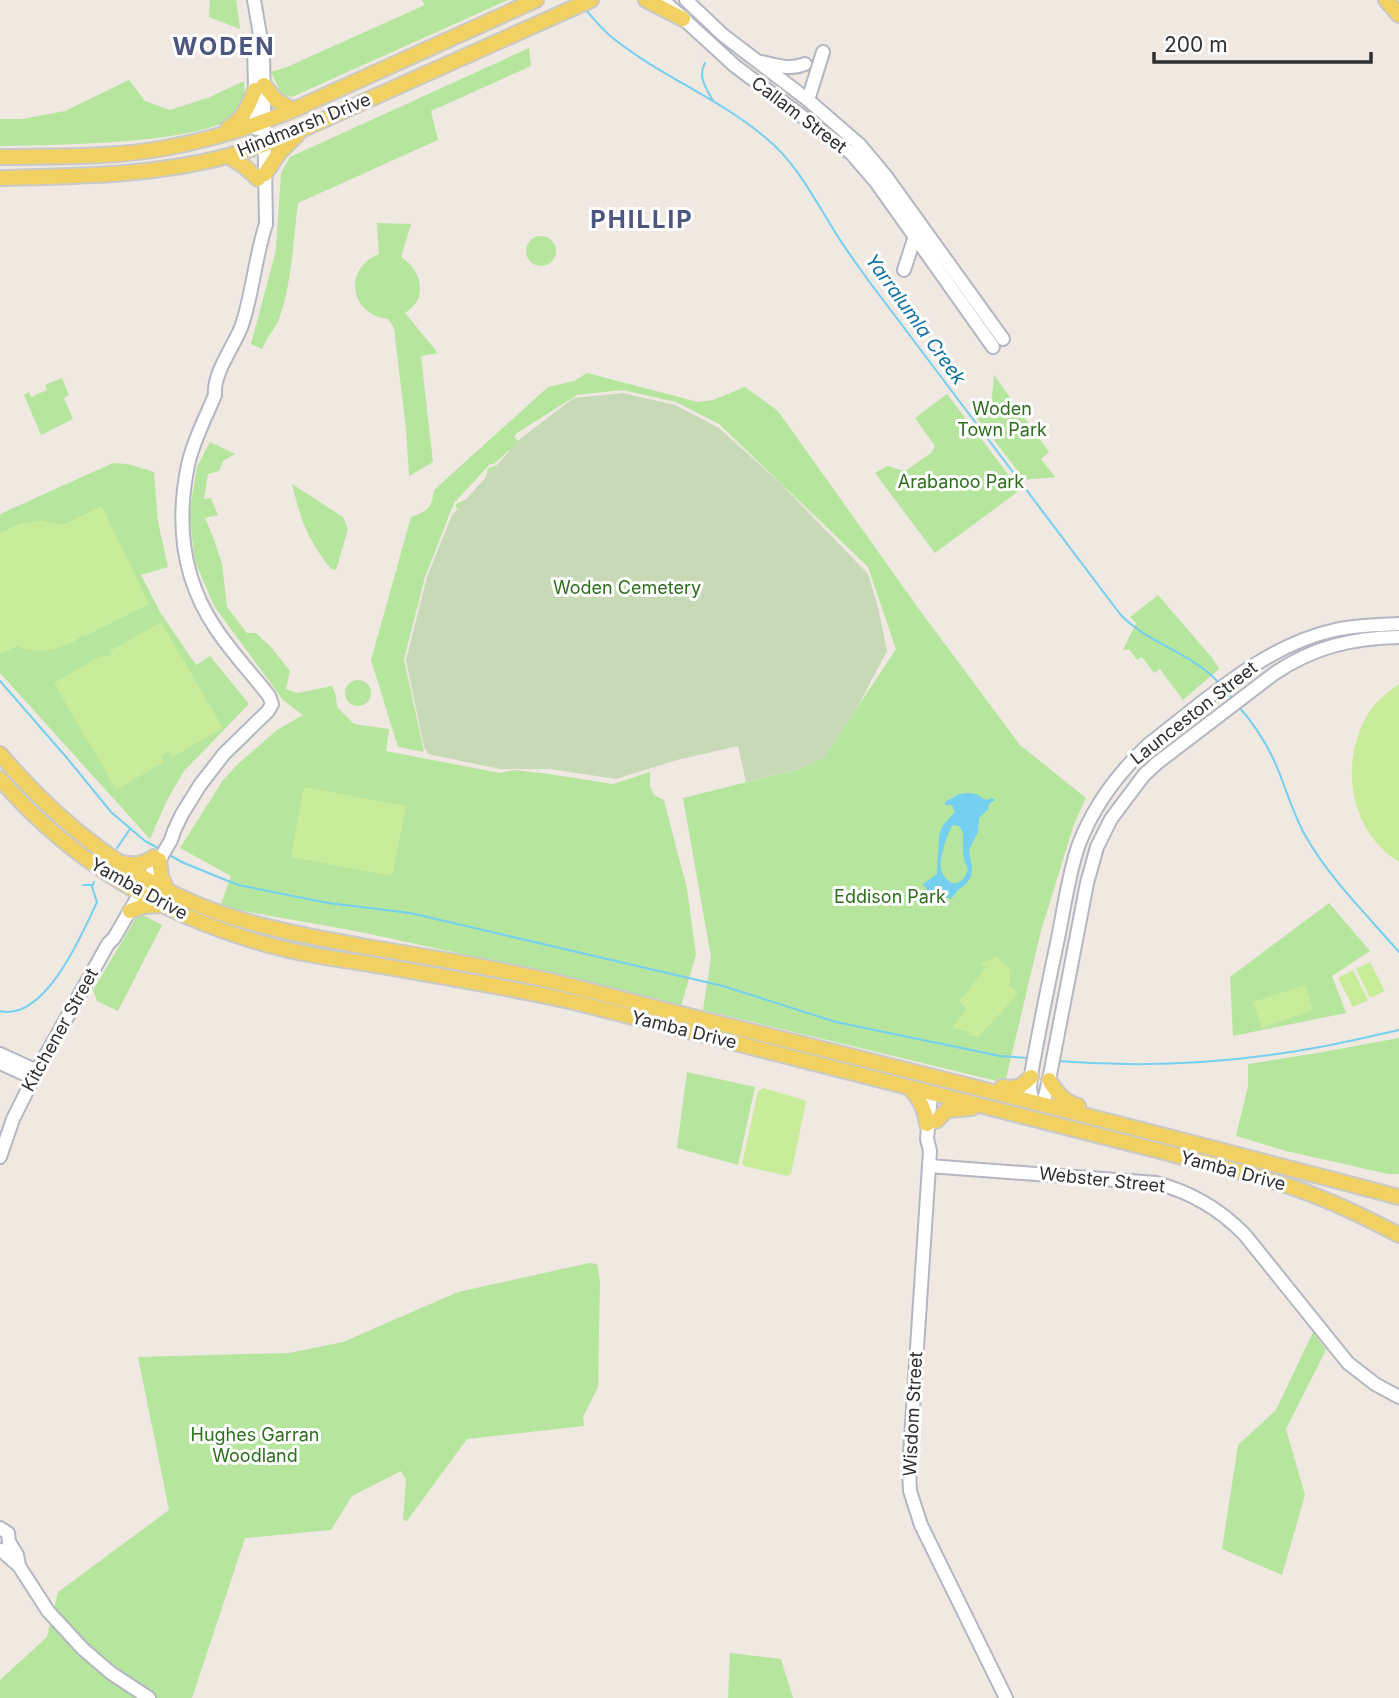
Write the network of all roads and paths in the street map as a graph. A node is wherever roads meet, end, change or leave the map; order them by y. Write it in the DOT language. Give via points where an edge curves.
graph roads {
  1 [pos="248,0"];
  2 [pos="254,0"];
  3 [pos="536,0"];
  4 [pos="590,0"];
  5 [pos="646,0"];
  6 [pos="663,0"];
  7 [pos="686,0"];
  8 [pos="1386,0"];
  9 [pos="1399,15"];
  10 [pos="683,19"];
  11 [pos="823,52"];
  12 [pos="755,60"];
  13 [pos="806,64"];
  14 [pos="259,88"];
  15 [pos="807,100"];
  16 [pos="293,110"];
  17 [pos="260,123"];
  18 [pos="306,127"];
  19 [pos="211,138"];
  20 [pos="261,145"];
  21 [pos="228,156"];
  22 [pos="0,158"];
  23 [pos="262,176"];
  24 [pos="0,178"];
  25 [pos="915,236"];
  26 [pos="904,270"];
  27 [pos="1399,624"];
  28 [pos="1399,637"];
  29 [pos="0,754"];
  30 [pos="0,779"];
  31 [pos="160,853"];
  32 [pos="121,863"];
  33 [pos="112,877"];
  34 [pos="145,879"];
  35 [pos="167,890"];
  36 [pos="137,892"];
  37 [pos="163,905"];
  38 [pos="128,909"];
  39 [pos="0,1054"];
  40 [pos="0,1063"];
  41 [pos="1031,1073"];
  42 [pos="35,1074"];
  43 [pos="1050,1075"];
  44 [pos="940,1078"];
  45 [pos="969,1086"];
  46 [pos="909,1087"];
  47 [pos="935,1095"];
  48 [pos="1037,1103"];
  49 [pos="990,1108"];
  50 [pos="1035,1119"];
  51 [pos="932,1122"];
  52 [pos="1120,1124"];
  53 [pos="0,1157"];
  54 [pos="929,1166"];
  55 [pos="1399,1196"];
  56 [pos="1399,1235"];
  57 [pos="1399,1397"];
  58 [pos="0,1516"];
  59 [pos="3,1540"];
  60 [pos="149,1698"];
  61 [pos="1006,1698"];
  1 -- 14 [label="street"];
  2 -- 14 [label="street" via="263,52"];
  3 -- 16 [label="main road, Hindmarsh Drive"];
  4 -- 18 [label="main road, Hindmarsh Drive"];
  5 -- 10 [label="main road"];
  6 -- 10 [label="street, Callam Street"];
  7 -- 12 [label="street, Callam Street"];
  8 -- 9 [label="main road"];
  10 -- 25 [label="street, Callam Street" via="755,82 851,153"];
  11 -- 15 [label="street"];
  12 -- 13 [label="street" via="786,68"];
  12 -- 15 [label="street, Callam Street"];
  14 -- 16 [label="main road"];
  14 -- 17 [label="street"];
  14 -- 19 [label="main road" via="241,119"];
  15 -- 25 [label="street, Callam Street" via="860,145 885,175 998,343"];
  16 -- 17 [label="main road, Hindmarsh Drive"];
  17 -- 19 [label="main road, Hindmarsh Drive"];
  17 -- 20 [label="street"];
  18 -- 20 [label="main road, Hindmarsh Drive"];
  18 -- 23 [label="main road"];
  19 -- 22 [label="main road, Hindmarsh Drive" via="138,152"];
  20 -- 21 [label="main road, Hindmarsh Drive"];
  20 -- 23 [label="street"];
  21 -- 23 [label="main road"];
  21 -- 24 [label="main road, Hindmarsh Drive" via="106,176"];
  23 -- 31 [label="street, Kitchener Street" via="261,238 253,286 236,348 188,463 181,512 184,557 207,616 272,704 200,785"];
  25 -- 26 [label="street"];
  27 -- 41 [label="street, Launceston Street" via="1338,629 1275,652 1149,744 1112,784 1079,844"];
  28 -- 43 [label="street, Launceston Street" via="1372,638 1305,655 1144,775 1097,847"];
  29 -- 32 [label="main road, Yamba Drive" via="42,800"];
  30 -- 33 [label="main road, Yamba Drive" via="63,842"];
  31 -- 32 [label="main road" via="133,866"];
  31 -- 34 [label="street, Kitchener Street"];
  31 -- 35 [label="main road"];
  32 -- 34 [label="main road, Yamba Drive"];
  33 -- 36 [label="main road, Yamba Drive"];
  33 -- 38 [label="main road" via="124,893"];
  34 -- 35 [label="main road, Yamba Drive"];
  34 -- 36 [label="street, Kitchener Street"];
  35 -- 44 [label="main road, Yamba Drive" via="200,906 279,931 550,981"];
  36 -- 37 [label="main road, Yamba Drive"];
  36 -- 38 [label="street, Kitchener Street"];
  37 -- 38 [label="main road"];
  37 -- 46 [label="main road, Yamba Drive" via="263,944 536,993"];
  38 -- 42 [label="street, Kitchener Street"];
  39 -- 42 [label="street"];
  40 -- 42 [label="street"];
  41 -- 45 [label="main road" via="1019,1088"];
  41 -- 48 [label="street, Launceston Street" via="1030,1088"];
  42 -- 53 [label="street, Kitchener Street"];
  43 -- 48 [label="street, Launceston Street"];
  43 -- 52 [label="main road" via="1056,1092 1071,1104"];
  44 -- 45 [label="main road, Yamba Drive"];
  44 -- 47 [label="main road"];
  45 -- 48 [label="main road, Yamba Drive"];
  46 -- 47 [label="main road, Yamba Drive"];
  46 -- 51 [label="main road"];
  47 -- 49 [label="main road, Yamba Drive"];
  47 -- 51 [label="street, Wisdom Street"];
  48 -- 50 [label="main road"];
  48 -- 52 [label="main road, Yamba Drive"];
  49 -- 50 [label="main road, Yamba Drive"];
  49 -- 51 [label="main road" via="947,1110"];
  50 -- 56 [label="main road, Yamba Drive" via="1286,1185"];
  51 -- 54 [label="street, Wisdom Street"];
  52 -- 55 [label="main road, Yamba Drive"];
  54 -- 57 [label="street, Webster Street" via="1156,1183 1200,1199 1245,1235 1348,1363"];
  54 -- 61 [label="street, Wisdom Street" via="910,1491 921,1525"];
  58 -- 59 [label="street"];
  59 -- 60 [label="street" via="65,1631 103,1666"];
}
